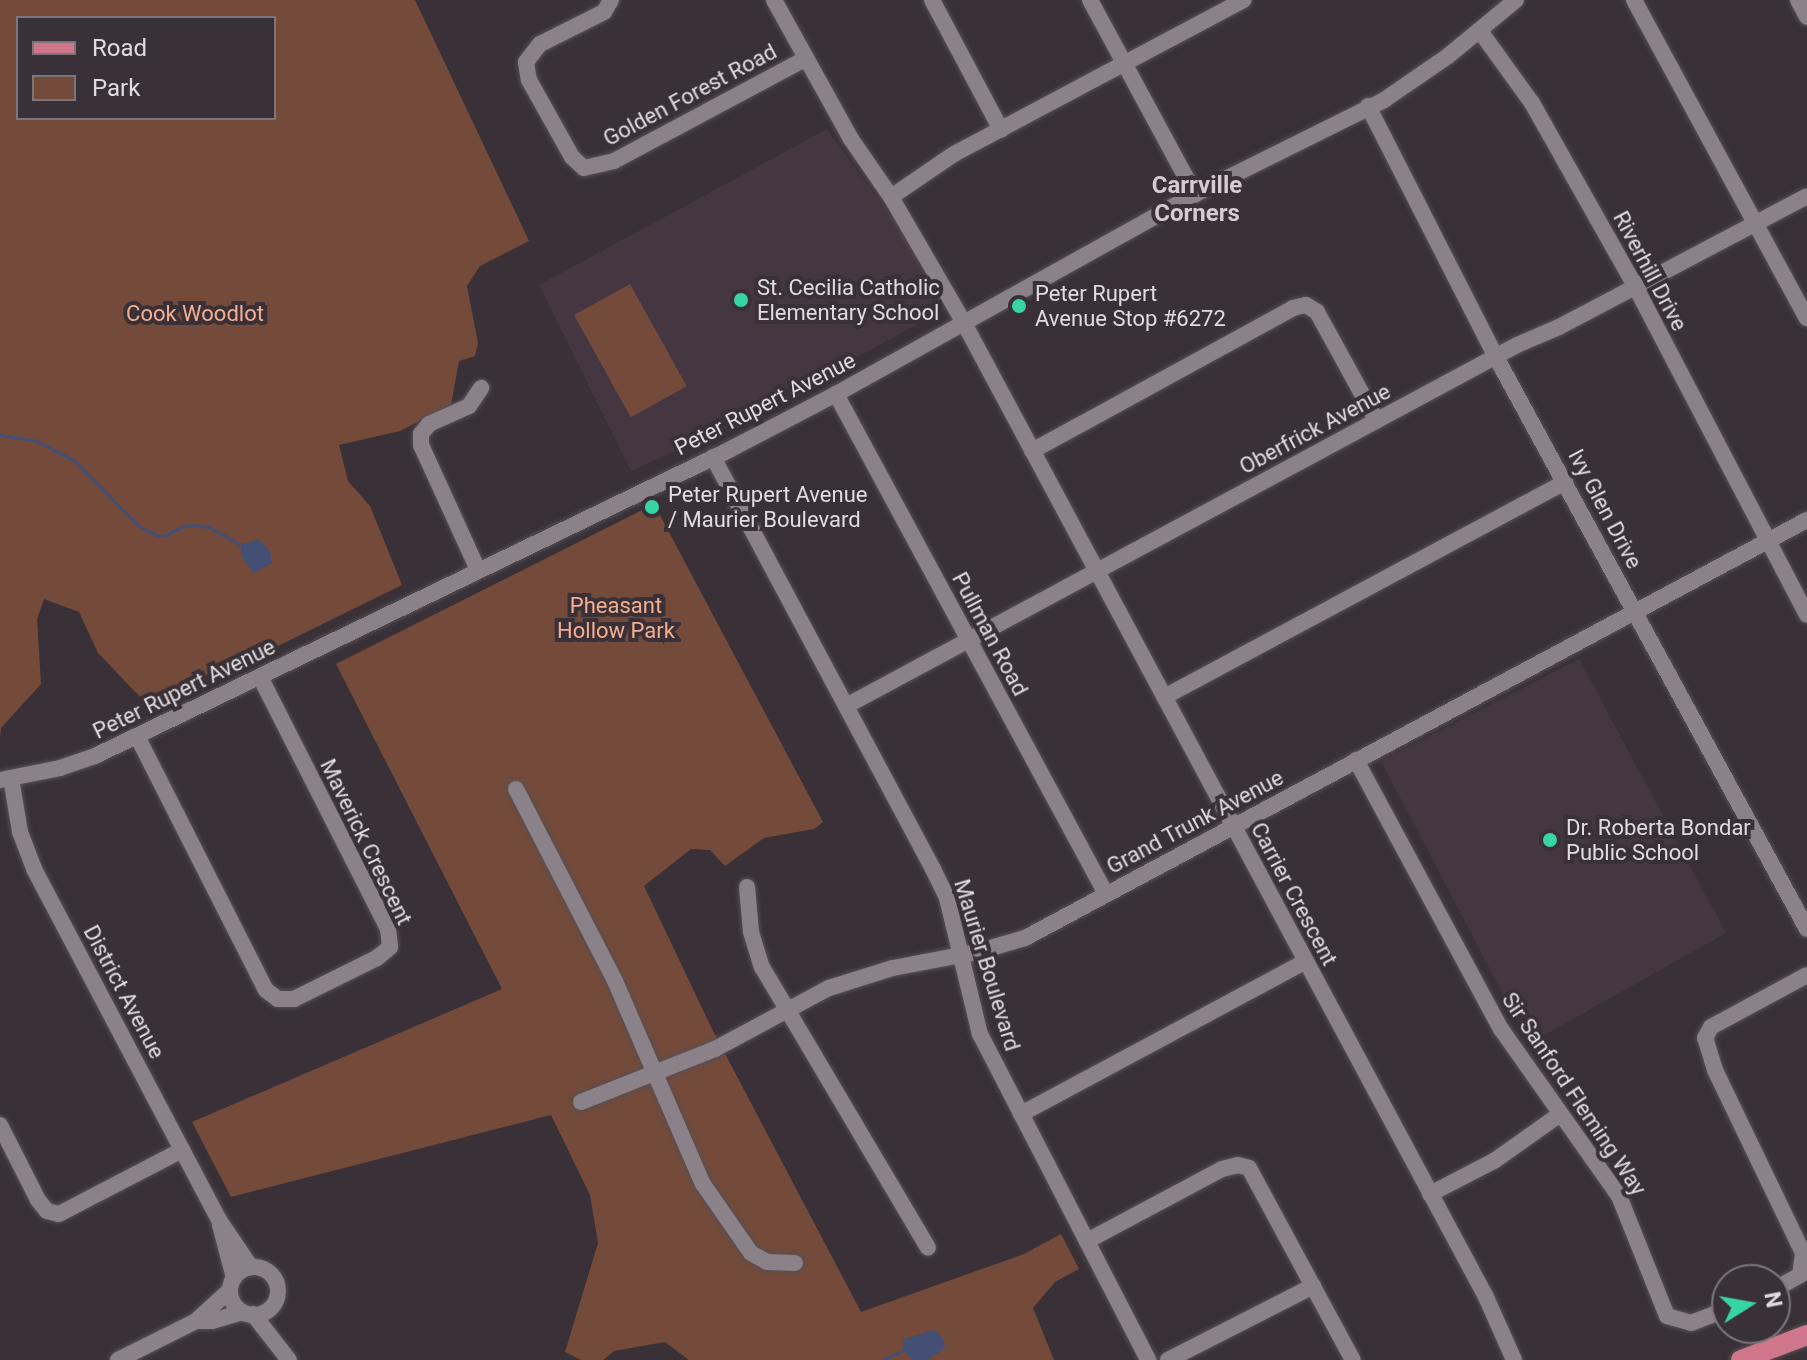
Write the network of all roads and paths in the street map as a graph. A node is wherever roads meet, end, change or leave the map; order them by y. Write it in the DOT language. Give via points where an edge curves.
graph roads {
  1 [pos="611,0"];
  2 [pos="774,0"];
  3 [pos="932,0"];
  4 [pos="1090,0"];
  5 [pos="1244,0"];
  6 [pos="1516,0"];
  7 [pos="1634,0"];
  8 [pos="1798,0"];
  9 [pos="1807,17"];
  10 [pos="1480,31"];
  11 [pos="805,59"];
  12 [pos="1124,64"];
  13 [pos="1368,106"];
  14 [pos="1001,130"];
  15 [pos="1195,194"];
  16 [pos="1807,196"];
  17 [pos="891,197"];
  18 [pos="1756,223"];
  19 [pos="1635,286"];
  20 [pos="1807,318"];
  21 [pos="964,323"];
  22 [pos="1496,357"];
  23 [pos="481,388"];
  24 [pos="836,394"];
  25 [pos="1377,421"];
  26 [pos="1032,451"];
  27 [pos="713,457"];
  28 [pos="1565,482"];
  29 [pos="1807,520"];
  30 [pos="1767,541"];
  31 [pos="478,570"];
  32 [pos="1096,572"];
  33 [pos="1635,611"];
  34 [pos="1807,615"];
  35 [pos="968,640"];
  36 [pos="260,677"];
  37 [pos="1166,696"];
  38 [pos="846,706"];
  39 [pos="137,736"];
  40 [pos="1356,760"];
  41 [pos="6,779"];
  42 [pos="516,789"];
  43 [pos="1233,826"];
  44 [pos="747,887"];
  45 [pos="1106,894"];
  46 [pos="1807,929"];
  47 [pos="960,954"];
  48 [pos="1304,962"];
  49 [pos="1807,975"];
  50 [pos="786,1010"];
  51 [pos="654,1076"];
  52 [pos="581,1102"];
  53 [pos="1021,1114"];
  54 [pos="1559,1115"];
  55 [pos="0,1125"];
  56 [pos="182,1150"];
  57 [pos="1430,1194"];
  58 [pos="219,1220"];
  59 [pos="1087,1241"];
  60 [pos="928,1248"];
  61 [pos="795,1263"];
  62 [pos="251,1267"];
  63 [pos="1791,1280"];
  64 [pos="232,1284"];
  65 [pos="1313,1286"];
  66 [pos="272,1306"];
  67 [pos="248,1313"];
  68 [pos="1711,1315"];
  69 [pos="196,1321"];
  70 [pos="1807,1335"];
  71 [pos="286,1353"];
  72 [pos="118,1360"];
  73 [pos="1148,1360"];
  74 [pos="1168,1360"];
  75 [pos="1353,1360"];
  76 [pos="1514,1360"];
  77 [pos="1741,1360"];
  1 -- 11 [label="street, Golden Forest Road" via="604,12 540,44 526,62 529,80 572,157 584,168 614,161"];
  2 -- 11 [label="street, Golden Forest Road"];
  3 -- 14 [label="street"];
  4 -- 12 [label="street"];
  5 -- 12 [label="street"];
  6 -- 10 [label="street, Peter Rupert Avenue"];
  7 -- 18 [label="street"];
  8 -- 9 [label="street"];
  10 -- 13 [label="street, Peter Rupert Avenue"];
  10 -- 19 [label="street, Riverhill Drive" via="1532,103"];
  11 -- 17 [label="street, Golden Forest Road"];
  12 -- 14 [label="street"];
  12 -- 15 [label="street"];
  13 -- 15 [label="street, Peter Rupert Avenue"];
  13 -- 22 [label="street, Ivy Glen Drive"];
  14 -- 17 [label="street"];
  15 -- 21 [label="street, Peter Rupert Avenue"];
  16 -- 18 [label="street, Oberfrick Avenue"];
  17 -- 21 [label="street, Golden Forest Road"];
  18 -- 19 [label="street, Oberfrick Avenue"];
  18 -- 20 [label="street"];
  19 -- 22 [label="street, Oberfrick Avenue"];
  19 -- 30 [label="street, Riverhill Drive"];
  21 -- 24 [label="street, Peter Rupert Avenue"];
  21 -- 26 [label="street, Carrier Crescent"];
  22 -- 25 [label="street, Oberfrick Avenue"];
  22 -- 28 [label="street, Ivy Glen Drive"];
  23 -- 31 [label="street" via="469,406 429,424 421,434 421,445"];
  24 -- 27 [label="street, Peter Rupert Avenue"];
  24 -- 35 [label="street, Pullman Road"];
  25 -- 26 [label="street" via="1317,312 1306,305"];
  25 -- 32 [label="street, Oberfrick Avenue"];
  26 -- 32 [label="street, Carrier Crescent"];
  27 -- 31 [label="street, Peter Rupert Avenue"];
  27 -- 38 [label="street, Maurier Boulevard"];
  28 -- 33 [label="street, Ivy Glen Drive"];
  28 -- 37 [label="street"];
  29 -- 30 [label="street, Grand Trunk Avenue"];
  30 -- 33 [label="street, Grand Trunk Avenue"];
  30 -- 34 [label="street, Riverhill Drive"];
  31 -- 36 [label="street, Peter Rupert Avenue"];
  32 -- 35 [label="street, Oberfrick Avenue"];
  32 -- 37 [label="street, Carrier Crescent"];
  33 -- 40 [label="street, Grand Trunk Avenue"];
  33 -- 46 [label="street, Ivy Glen Drive"];
  35 -- 38 [label="street, Oberfrick Avenue"];
  35 -- 45 [label="street, Pullman Road"];
  36 -- 39 [label="street, Peter Rupert Avenue"];
  36 -- 39 [label="street, Maverick Crescent" via="388,929 390,947 294,999 278,999 266,990"];
  37 -- 43 [label="street, Carrier Crescent"];
  38 -- 47 [label="street, Maurier Boulevard" via="947,898"];
  39 -- 41 [label="street, Peter Rupert Avenue" via="60,768"];
  40 -- 43 [label="street, Grand Trunk Avenue"];
  40 -- 54 [label="street, Sir Sanford Fleming Way" via="1501,1029"];
  41 -- 56 [label="street, District Avenue" via="34,869"];
  42 -- 51 [label="street" via="615,981"];
  43 -- 45 [label="street, Grand Trunk Avenue"];
  43 -- 48 [label="street, Carrier Crescent"];
  44 -- 50 [label="street" via="751,932 762,967"];
  45 -- 47 [label="street, Grand Trunk Avenue" via="1025,938"];
  47 -- 50 [label="street, Grand Trunk Avenue" via="856,978"];
  47 -- 53 [label="street, Maurier Boulevard" via="980,1034"];
  48 -- 53 [label="street"];
  48 -- 57 [label="street, Carrier Crescent"];
  49 -- 63 [label="street" via="1711,1027 1705,1038 1715,1070 1803,1253 1800,1275"];
  50 -- 51 [label="street, Grand Trunk Avenue"];
  50 -- 60 [label="street"];
  51 -- 52 [label="street, Grand Trunk Avenue"];
  51 -- 61 [label="street" via="694,1166 737,1238 767,1262"];
  53 -- 59 [label="street, Maurier Boulevard"];
  54 -- 57 [label="street" via="1494,1161"];
  54 -- 68 [label="street, Sir Sanford Fleming Way" via="1619,1196 1667,1316 1691,1323"];
  55 -- 56 [label="street" via="38,1200 47,1211 59,1214"];
  56 -- 58 [label="street, District Avenue"];
  57 -- 76 [label="street, Carrier Crescent"];
  58 -- 62 [label="street, District Avenue"];
  58 -- 64 [label="street, District Avenue"];
  59 -- 65 [label="street" via="1238,1165 1257,1177"];
  59 -- 73 [label="street, Maurier Boulevard"];
  62 -- 64 [label="street"];
  62 -- 66 [label="street" via="274,1278 278,1292"];
  64 -- 67 [label="street" via="234,1303"];
  64 -- 69 [label="street"];
  65 -- 74 [label="street"];
  65 -- 75 [label="street"];
  66 -- 67 [label="street"];
  66 -- 71 [label="street"];
  67 -- 69 [label="street"];
  67 -- 71 [label="street"];
  69 -- 72 [label="street"];
  70 -- 77 [label="main road"];
}
